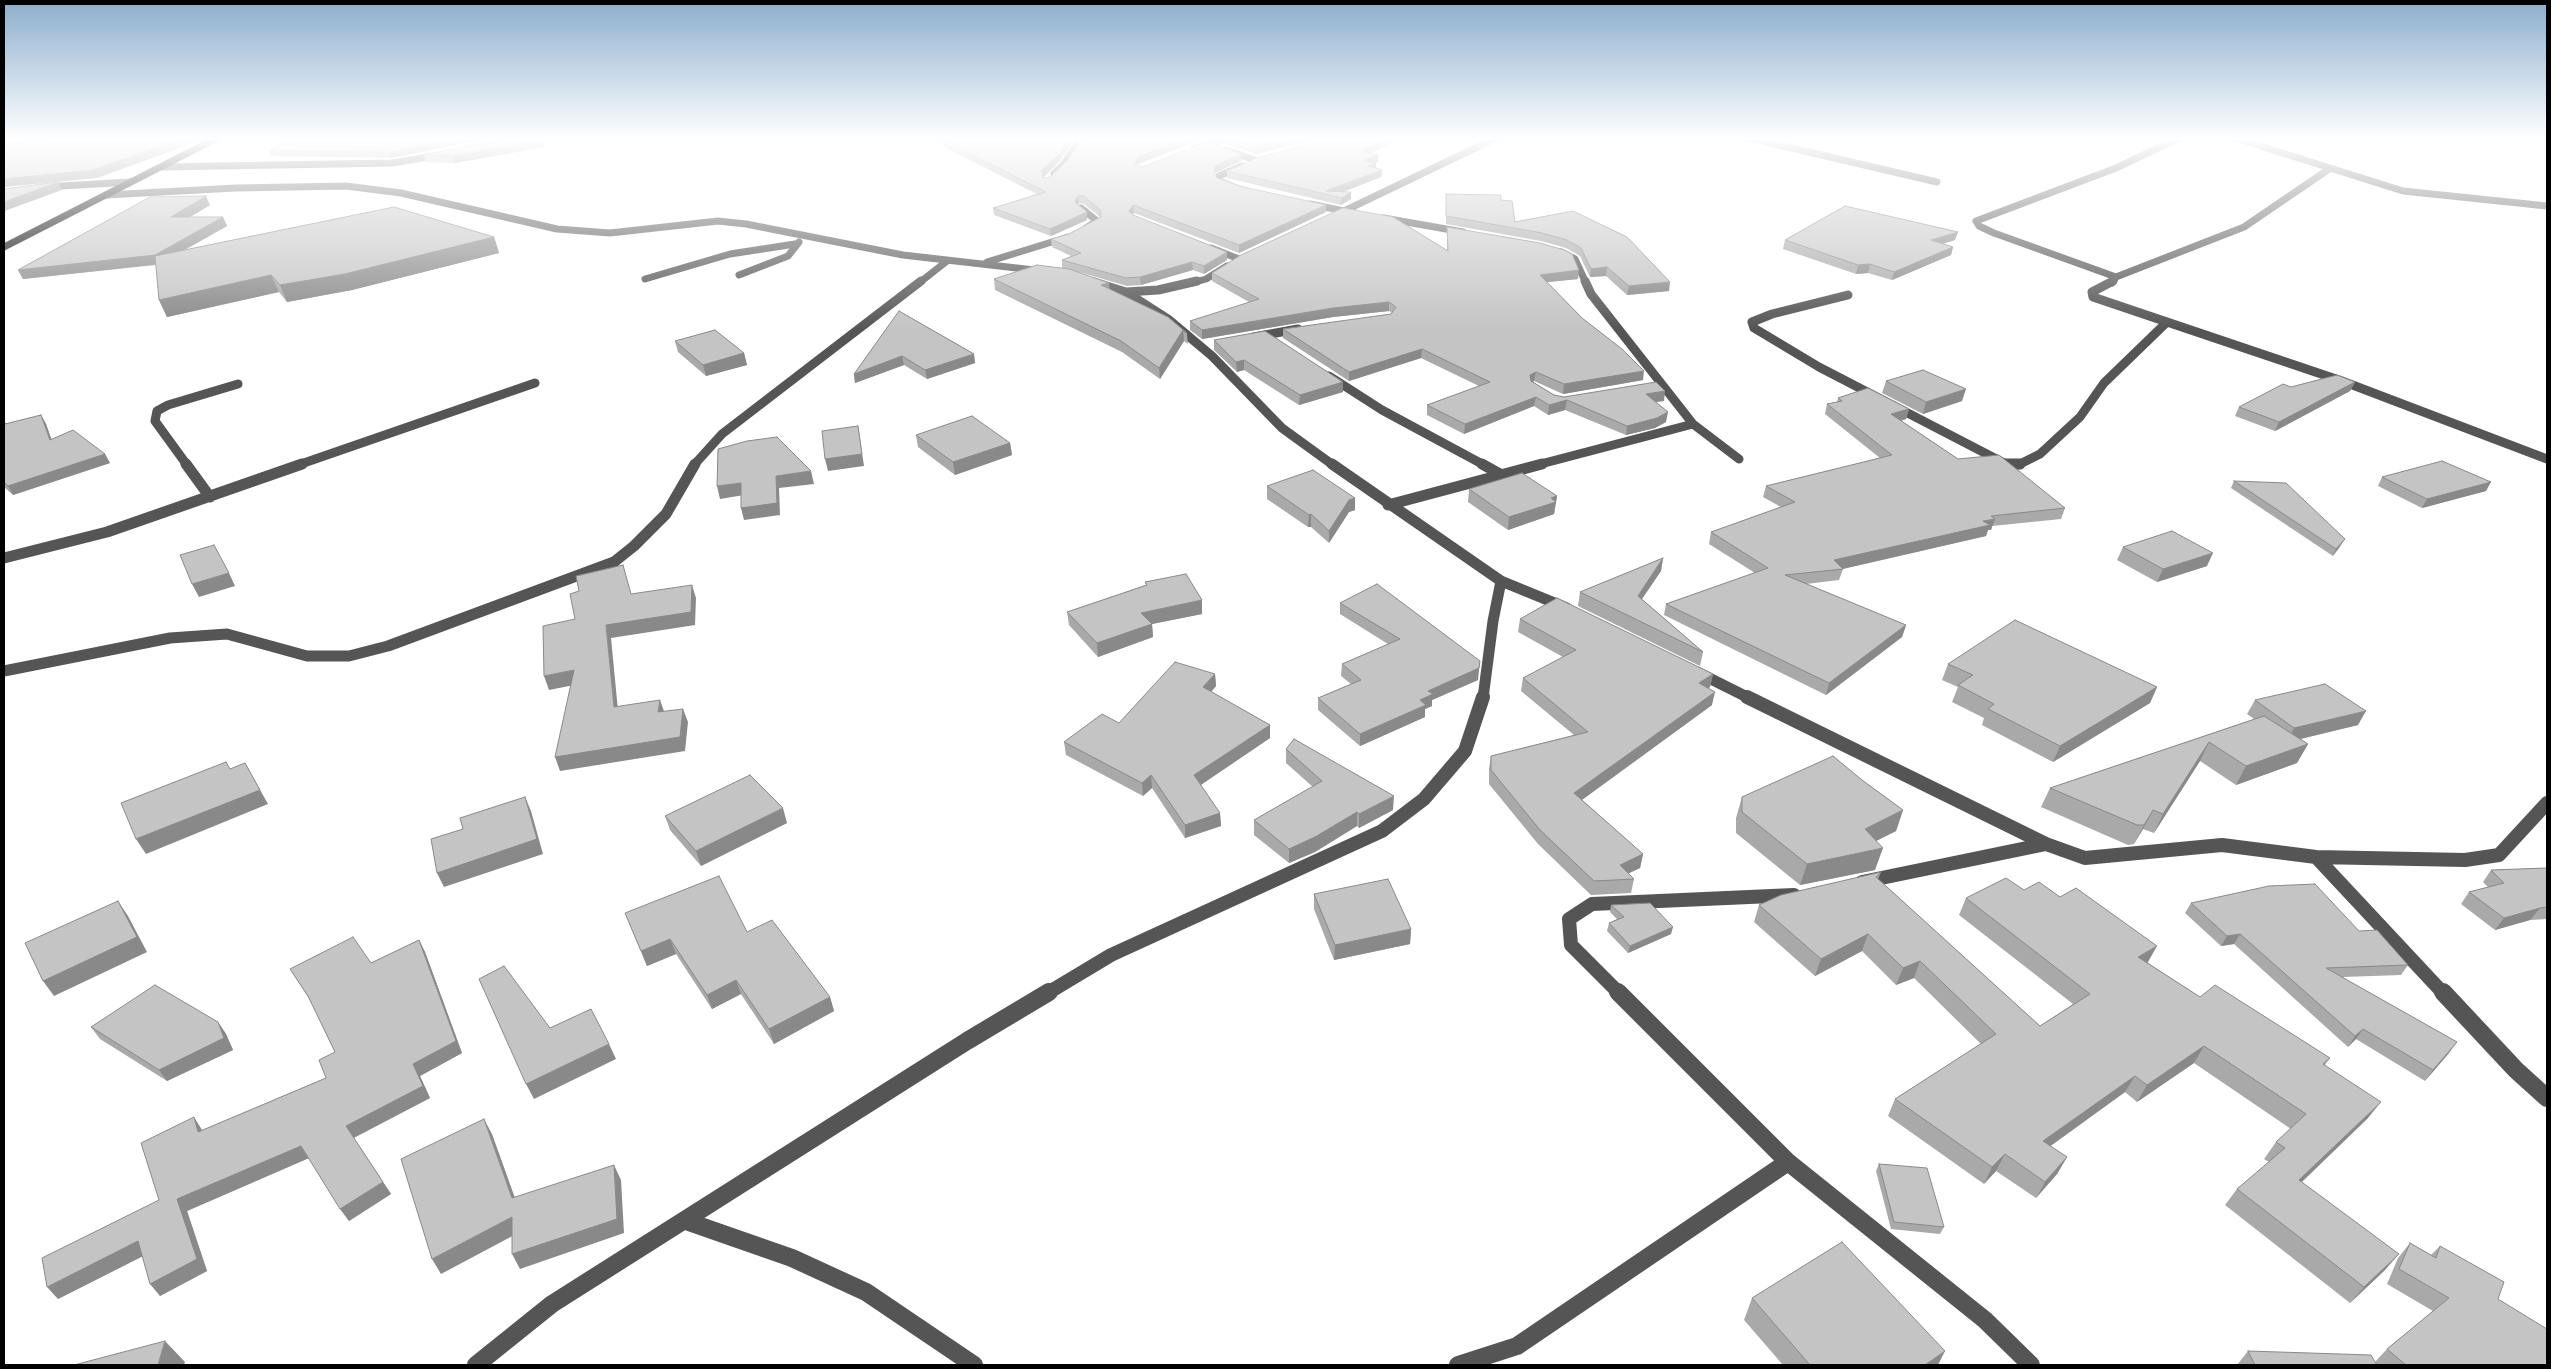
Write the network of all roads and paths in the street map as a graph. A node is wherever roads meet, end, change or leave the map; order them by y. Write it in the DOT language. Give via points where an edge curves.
graph roads {
  1 [pos="92,202"];
  2 [pos="439,202"];
  3 [pos="1363,202"];
  4 [pos="2025,202"];
  5 [pos="2280,202"];
  6 [pos="2508,202"];
  7 [pos="1306,203"];
  8 [pos="2547,206"];
  9 [pos="1081,208"];
  10 [pos="1344,211"];
  11 [pos="1364,214"];
  12 [pos="1373,216"];
  13 [pos="1326,219"];
  14 [pos="1471,233"];
  15 [pos="809,237"];
  16 [pos="795,244"];
  17 [pos="1204,245"];
  18 [pos="4,247"];
  19 [pos="1548,248"];
  20 [pos="1248,255"];
  21 [pos="1239,259"];
  22 [pos="947,261"];
  23 [pos="982,264"];
  24 [pos="1051,272"];
  25 [pos="739,274"];
  26 [pos="1080,277"];
  27 [pos="2116,277"];
  28 [pos="645,279"];
  29 [pos="1126,292"];
  30 [pos="1848,295"];
  31 [pos="2166,322"];
  32 [pos="1305,328"];
  33 [pos="1268,335"];
  34 [pos="1248,338"];
  35 [pos="1281,344"];
  36 [pos="1318,369"];
  37 [pos="535,383"];
  38 [pos="238,384"];
  39 [pos="1693,424"];
  40 [pos="1739,459"];
  41 [pos="2547,459"];
  42 [pos="1500,474"];
  43 [pos="210,496"];
  44 [pos="1388,505"];
  45 [pos="4,558"];
  46 [pos="1501,581"];
  47 [pos="1580,615"];
  48 [pos="1688,668"];
  49 [pos="4,671"];
  50 [pos="2547,803"];
  51 [pos="2046,844"];
  52 [pos="2316,857"];
  53 [pos="1844,886"];
  54 [pos="1806,893"];
  55 [pos="2547,1098"];
  56 [pos="1788,1162"];
  57 [pos="686,1220"];
  58 [pos="476,1365"];
  59 [pos="974,1365"];
  60 [pos="1458,1365"];
  61 [pos="2030,1365"];
  1 -- 18 [label="main road"];
  2 -- 15 [label="street" via="556,229 583,232 610,233 718,221"];
  3 -- 10 [label="street"];
  4 -- 27 [label="street" via="1976,220 1979,226 1994,233"];
  5 -- 27 [label="street" via="2244,227"];
  6 -- 8 [label="street"];
  7 -- 10 [label="street"];
  9 -- 23 [label="street" via="1097,221 1067,237"];
  10 -- 11 [label="street"];
  10 -- 13 [label="street"];
  12 -- 14 [label="street"];
  15 -- 16 [label="street"];
  15 -- 22 [label="street"];
  16 -- 25 [label="street" via="788,256"];
  16 -- 28 [label="street" via="730,254"];
  17 -- 21 [label="street"];
  19 -- 39 [label="street" via="1575,259 1591,294 1655,385"];
  20 -- 21 [label="street"];
  21 -- 29 [label="street" via="1206,279 1158,290"];
  22 -- 23 [label="street"];
  22 -- 49 [label="street" via="722,434 698,460 666,514 614,562 388,646 349,656 307,656 227,634 170,638"];
  23 -- 24 [label="street"];
  26 -- 29 [label="street"];
  27 -- 31 [label="street" via="2113,282 2092,292 2093,297"];
  29 -- 44 [label="street" via="1204,345 1282,428"];
  30 -- 31 [label="street" via="1752,322 1754,328 1819,367 2008,465 2018,465 2040,454 2080,417 2104,383"];
  31 -- 41 [label="street" via="2342,381"];
  32 -- 33 [label="street"];
  33 -- 34 [label="street"];
  33 -- 35 [label="street"];
  36 -- 42 [label="street" via="1382,410"];
  37 -- 43 [label="street"];
  38 -- 43 [label="street" via="157,411 155,421"];
  39 -- 40 [label="street"];
  39 -- 42 [label="street"];
  42 -- 44 [label="street"];
  43 -- 45 [label="street" via="107,532"];
  44 -- 46 [label="street"];
  46 -- 47 [label="street"];
  46 -- 57 [label="street" via="1492,621 1483,698 1465,751 1424,799 1382,831 1111,955 968,1041"];
  48 -- 51 [label="street"];
  50 -- 52 [label="street" via="2499,855 2465,860"];
  51 -- 52 [label="street" via="2085,858 2222,846"];
  51 -- 53 [label="street"];
  52 -- 55 [label="street" via="2516,1070"];
  54 -- 56 [label="street" via="1592,904 1568,919 1571,945"];
  56 -- 60 [label="street" via="1516,1346"];
  56 -- 61 [label="street" via="1985,1320"];
  57 -- 58 [label="street" via="552,1304"];
  57 -- 59 [label="street" via="792,1258 866,1292"];
}
